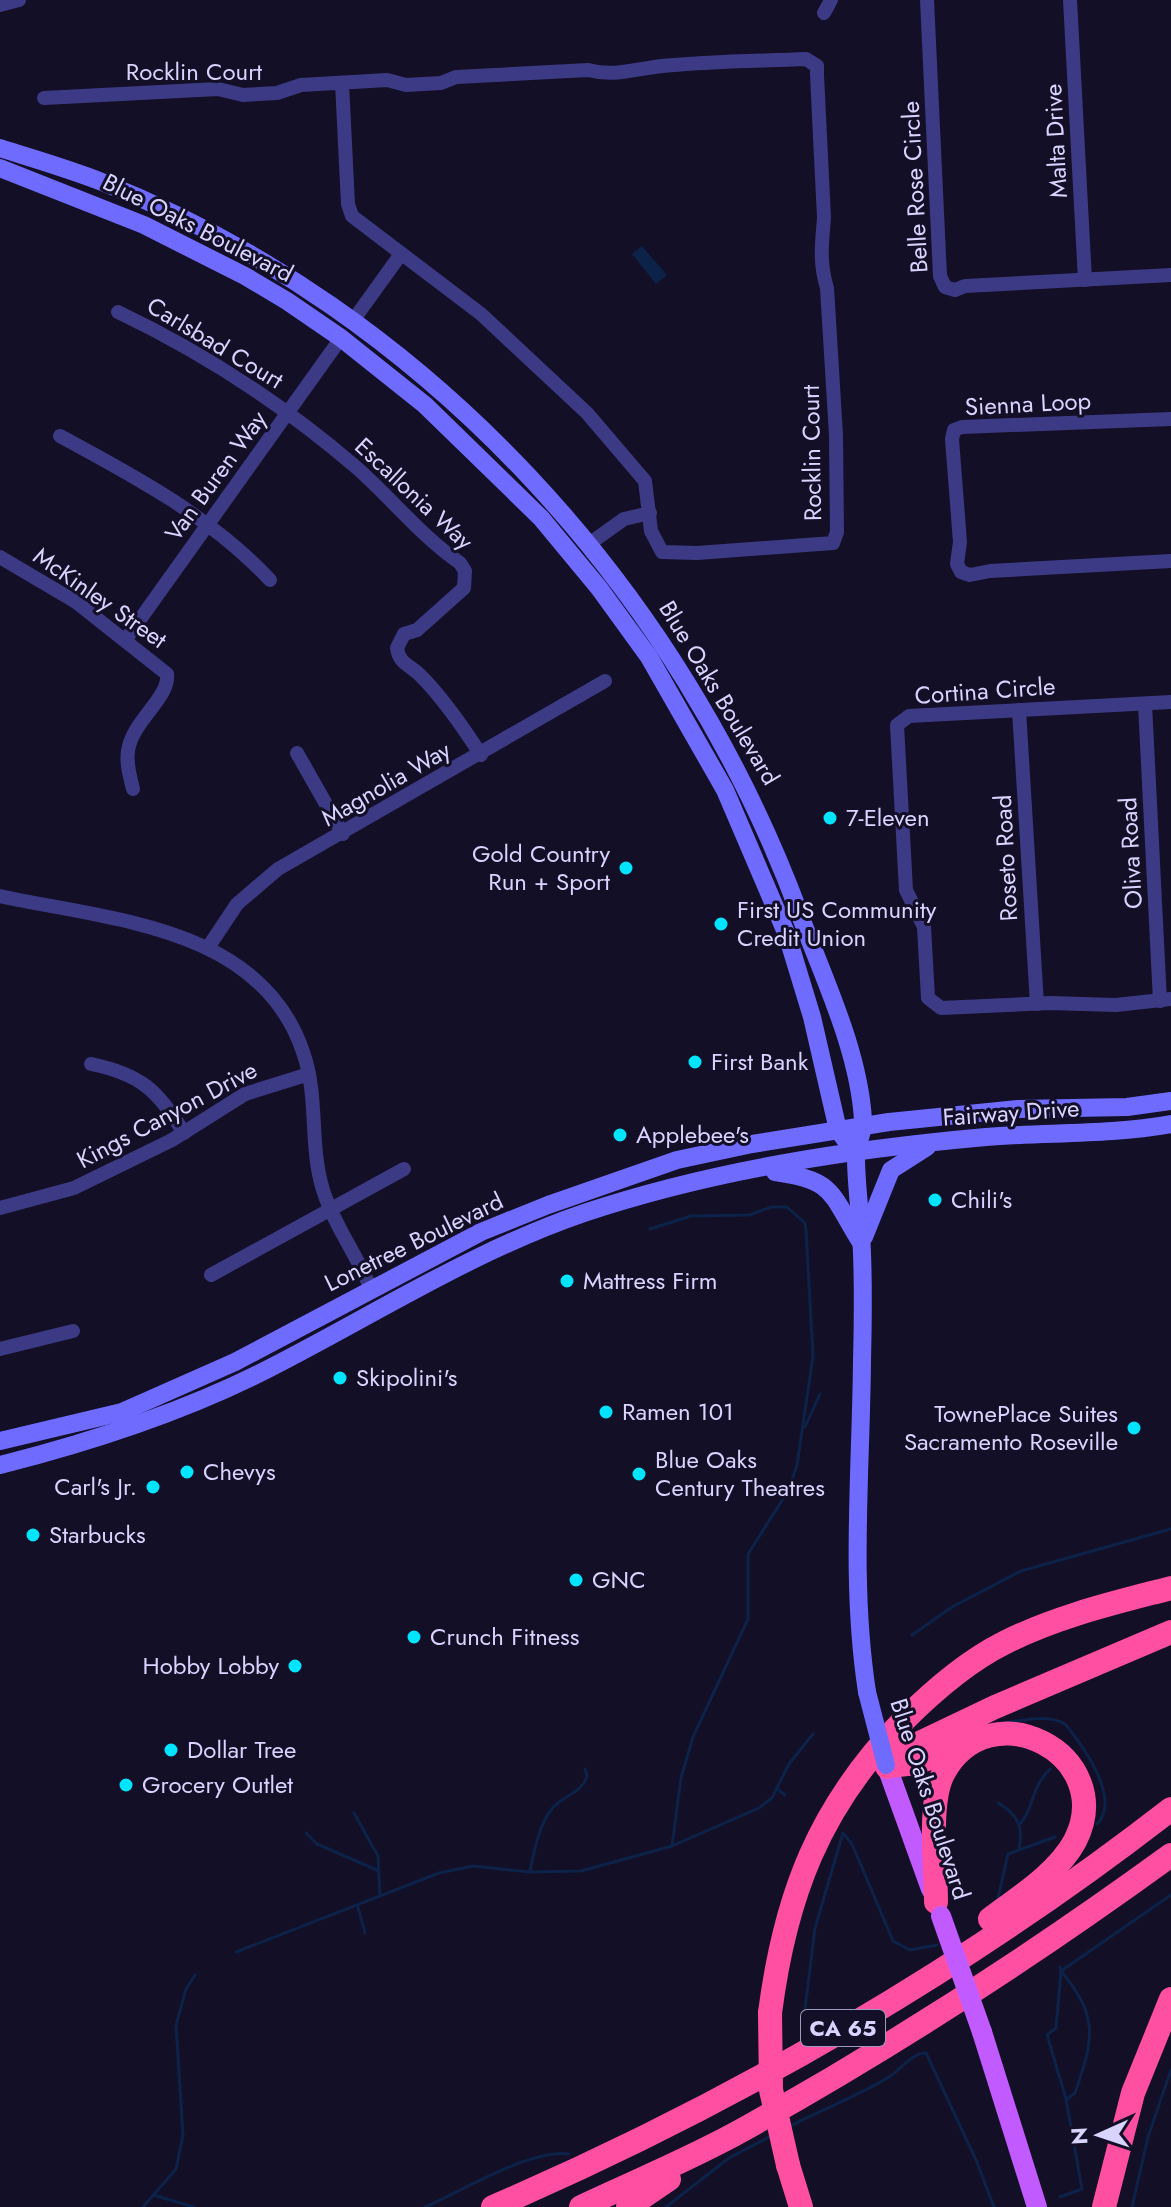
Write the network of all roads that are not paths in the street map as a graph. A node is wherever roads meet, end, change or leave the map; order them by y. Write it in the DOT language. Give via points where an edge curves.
graph roads {
  1 [pos="19,0"];
  2 [pos="927,0"];
  3 [pos="1070,0"];
  4 [pos="0,5"];
  5 [pos="342,83"];
  6 [pos="44,98"];
  7 [pos="0,148"];
  8 [pos="0,168"];
  9 [pos="401,254"];
  10 [pos="1171,275"];
  11 [pos="1085,280"];
  12 [pos="118,312"];
  13 [pos="352,322"];
  14 [pos="341,338"];
  15 [pos="288,414"];
  16 [pos="1171,419"];
  17 [pos="60,436"];
  18 [pos="650,513"];
  19 [pos="208,525"];
  20 [pos="589,544"];
  21 [pos="0,559"];
  22 [pos="1171,561"];
  23 [pos="270,580"];
  24 [pos="126,639"];
  25 [pos="605,681"];
  26 [pos="1171,702"];
  27 [pos="1145,704"];
  28 [pos="1019,710"];
  29 [pos="297,753"];
  30 [pos="481,755"];
  31 [pos="133,789"];
  32 [pos="343,834"];
  33 [pos="0,896"];
  34 [pos="209,946"];
  35 [pos="1166,1000"];
  36 [pos="1037,1004"];
  37 [pos="91,1064"];
  38 [pos="309,1074"];
  39 [pos="1171,1101"];
  40 [pos="1171,1124"];
  41 [pos="864,1126"];
  42 [pos="838,1130"];
  43 [pos="184,1133"];
  44 [pos="935,1143"];
  45 [pos="855,1153"];
  46 [pos="404,1169"];
  47 [pos="755,1169"];
  48 [pos="0,1208"];
  49 [pos="331,1210"];
  50 [pos="862,1243"];
  51 [pos="211,1275"];
  52 [pos="371,1289"];
  53 [pos="382,1306"];
  54 [pos="73,1331"];
  55 [pos="0,1349"];
  56 [pos="0,1441"];
  57 [pos="0,1465"];
  58 [pos="1171,1588"];
  59 [pos="1171,1632"];
  60 [pos="974,1741"];
  61 [pos="886,1766"];
  62 [pos="1171,1809"];
  63 [pos="1171,1855"];
  64 [pos="938,1909"];
  65 [pos="1171,1999"];
  66 [pos="861,2017"];
  67 [pos="744,2129"];
  68 [pos="493,2207"];
  69 [pos="581,2207"];
  70 [pos="628,2207"];
  71 [pos="801,2207"];
  72 [pos="1037,2207"];
  73 [pos="1104,2207"];
  1 -- 4 [label="street"];
  2 -- 11 [label="street, Belle Rose Circle" via="942,282 955,290"];
  3 -- 11 [label="street, Malta Drive"];
  5 -- 6 [label="street, Rocklin Court" via="243,95 218,89"];
  5 -- 9 [label="street, Rocklin Court" via="349,208 358,223"];
  5 -- 18 [label="street, Rocklin Court" via="387,80 406,85 456,77 588,70 604,74 806,59 817,66 824,218 820,236 836,435 833,543 668,554 653,538"];
  7 -- 13 [label="main road, Blue Oaks Boulevard" via="100,181 205,230"];
  8 -- 14 [label="main road, Blue Oaks Boulevard" via="144,225 245,276"];
  9 -- 13 [label="street"];
  9 -- 18 [label="street, Rocklin Court" via="507,336 587,413 645,481"];
  10 -- 11 [label="street, Belle Rose Circle"];
  12 -- 15 [label="street, Carlsbad Court" via="211,361"];
  13 -- 14 [label="main road"];
  13 -- 20 [label="main road, Blue Oaks Boulevard" via="483,430"];
  14 -- 15 [label="street, Van Buren Way"];
  14 -- 42 [label="main road, Blue Oaks Boulevard" via="425,405 509,484 573,555 649,657 709,758 769,887 812,1017"];
  15 -- 19 [label="street, Van Buren Way"];
  15 -- 30 [label="street, Escallonia Way" via="354,466 465,571 464,588 417,630 404,634 397,648 400,660 450,709"];
  16 -- 22 [label="street, Sienna Loop" via="962,427 954,430 952,439 961,572"];
  17 -- 19 [label="street" via="158,490"];
  18 -- 20 [label="street" via="624,519"];
  19 -- 23 [label="street"];
  19 -- 24 [label="street, Van Buren Way"];
  20 -- 41 [label="main road, Blue Oaks Boulevard" via="665,647 750,794 844,1039"];
  21 -- 24 [label="street, McKinley Street" via="51,586"];
  24 -- 31 [label="street, McKinley Street" via="164,670 168,680 131,740 128,766"];
  25 -- 30 [label="street, Magnolia Way"];
  26 -- 27 [label="street, Cortina Circle"];
  27 -- 28 [label="street, Cortina Circle"];
  27 -- 35 [label="street, Oliva Road"];
  28 -- 36 [label="street, Roseto Road"];
  28 -- 36 [label="street, Cortina Circle" via="909,716 897,725 906,890 924,927 928,998 941,1008"];
  29 -- 32 [label="street"];
  30 -- 32 [label="street, Magnolia Way"];
  32 -- 34 [label="street, Magnolia Way" via="250,889"];
  33 -- 34 [label="street"];
  34 -- 38 [label="street" via="247,970 273,997 295,1032"];
  35 -- 36 [label="street, Cortina Circle"];
  37 -- 43 [label="street" via="125,1071 143,1082"];
  38 -- 43 [label="street, Kings Canyon Drive" via="252,1091"];
  38 -- 49 [label="street" via="317,1165"];
  39 -- 41 [label="main road, Fairway Drive" via="1018,1109"];
  40 -- 44 [label="main road, Fairway Drive"];
  41 -- 42 [label="main road, Lonetree Boulevard"];
  41 -- 45 [label="main road, Blue Oaks Boulevard"];
  42 -- 45 [label="main road, Blue Oaks Boulevard"];
  42 -- 52 [label="main road, Lonetree Boulevard" via="646,1170 481,1232"];
  43 -- 48 [label="street, Kings Canyon Drive" via="74,1188"];
  44 -- 45 [label="main road, Fairway Drive"];
  44 -- 50 [label="main road" via="891,1170"];
  45 -- 47 [label="main road, Lonetree Boulevard"];
  45 -- 50 [label="main road, Blue Oaks Boulevard"];
  46 -- 49 [label="street"];
  47 -- 50 [label="main road" via="819,1181"];
  47 -- 53 [label="main road, Lonetree Boulevard" via="580,1215 467,1261"];
  49 -- 51 [label="street"];
  49 -- 52 [label="street"];
  50 -- 61 [label="main road, Blue Oaks Boulevard, bridge" via="855,1577 867,1692"];
  52 -- 53 [label="main road"];
  52 -- 56 [label="main road, Lonetree Boulevard" via="235,1362 122,1412"];
  53 -- 57 [label="main road, Lonetree Boulevard" via="195,1403 105,1437"];
  54 -- 55 [label="street"];
  58 -- 71 [label="highway, bridge" via="1068,1616 1000,1645 943,1684 888,1737 820,1829 788,1915 770,2013 771,2090"];
  59 -- 61 [label="highway" via="995,1707 909,1748"];
  60 -- 61 [label="highway" via="916,1763"];
  60 -- 64 [label="highway" via="958,1753 936,1796"];
  60 -- 66 [label="highway" via="1007,1733 1029,1736 1048,1743 1064,1758 1077,1776 1082,1800 1082,1822 1074,1842 1022,1895"];
  61 -- 64 [label="main road, Blue Oaks Boulevard"];
  62 -- 66 [label="highway, CA 65" via="989,1939"];
  63 -- 67 [label="highway, CA 65" via="1009,1969"];
  64 -- 72 [label="main road, Blue Oaks Boulevard, bridge"];
  65 -- 73 [label="highway" via="1133,2093"];
  66 -- 68 [label="highway, CA 65" via="660,2128"];
  67 -- 69 [label="highway, CA 65"];
  67 -- 70 [label="highway"];
}
